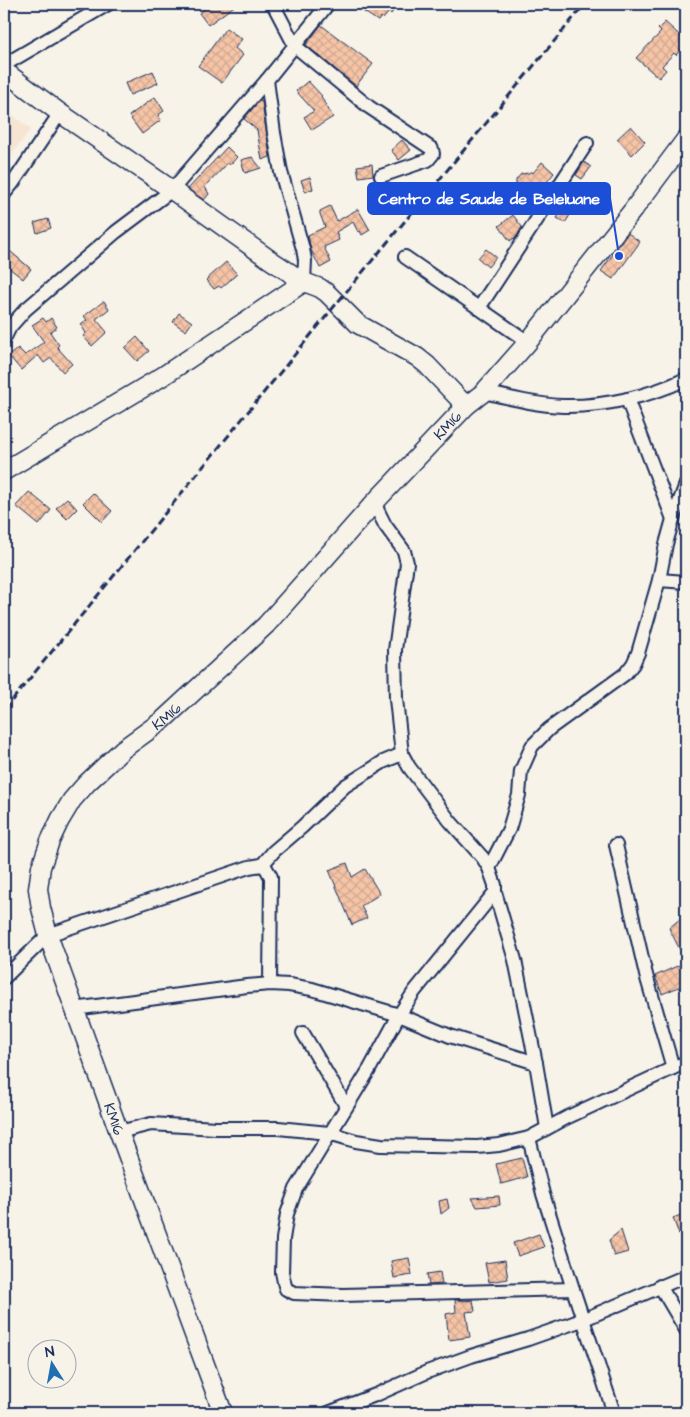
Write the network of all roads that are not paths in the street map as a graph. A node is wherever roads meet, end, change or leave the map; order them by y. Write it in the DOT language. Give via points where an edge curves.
graph roads {
  1 [pos="108,4"];
  2 [pos="273,4"];
  3 [pos="328,4"];
  4 [pos="295,46"];
  5 [pos="4,65"];
  6 [pos="4,71"];
  7 [pos="267,80"];
  8 [pos="60,113"];
  9 [pos="686,139"];
  10 [pos="587,143"];
  11 [pos="381,176"];
  12 [pos="172,190"];
  13 [pos="4,194"];
  14 [pos="405,257"];
  15 [pos="304,282"];
  16 [pos="479,308"];
  17 [pos="4,339"];
  18 [pos="528,342"];
  19 [pos="686,379"];
  20 [pos="484,392"];
  21 [pos="627,399"];
  22 [pos="466,406"];
  23 [pos="4,471"];
  24 [pos="686,484"];
  25 [pos="374,503"];
  26 [pos="673,519"];
  27 [pos="659,580"];
  28 [pos="686,582"];
  29 [pos="402,754"];
  30 [pos="616,845"];
  31 [pos="262,865"];
  32 [pos="489,868"];
  33 [pos="495,892"];
  34 [pos="48,935"];
  35 [pos="4,978"];
  36 [pos="270,984"];
  37 [pos="74,1009"];
  38 [pos="398,1015"];
  39 [pos="303,1033"];
  40 [pos="686,1062"];
  41 [pos="536,1063"];
  42 [pos="673,1068"];
  43 [pos="346,1106"];
  44 [pos="547,1128"];
  45 [pos="119,1132"];
  46 [pos="329,1133"];
  47 [pos="529,1138"];
  48 [pos="686,1276"];
  49 [pos="660,1286"];
  50 [pos="573,1289"];
  51 [pos="582,1320"];
  52 [pos="686,1330"];
  53 [pos="224,1413"];
  54 [pos="328,1413"];
  55 [pos="614,1413"];
  1 -- 5 [label="street"];
  2 -- 4 [label="street"];
  3 -- 4 [label="street"];
  4 -- 7 [label="street"];
  4 -- 11 [label="street" via="369,107 432,149 433,154 428,160"];
  6 -- 8 [label="street"];
  7 -- 12 [label="street"];
  7 -- 15 [label="street" via="280,172 303,249"];
  8 -- 12 [label="street"];
  8 -- 13 [label="street"];
  9 -- 18 [label="street, KM16"];
  10 -- 16 [label="street"];
  12 -- 15 [label="street"];
  12 -- 17 [label="street" via="116,232 25,310"];
  14 -- 16 [label="street"];
  15 -- 22 [label="street" via="327,293 358,324 417,357"];
  15 -- 23 [label="street" via="163,376"];
  16 -- 18 [label="street"];
  18 -- 20 [label="street, KM16"];
  19 -- 21 [label="street"];
  20 -- 21 [label="street" via="564,406"];
  20 -- 22 [label="street, KM16"];
  21 -- 26 [label="street"];
  22 -- 25 [label="street, KM16"];
  24 -- 26 [label="street"];
  25 -- 29 [label="street" via="404,551 407,563 395,650"];
  25 -- 34 [label="street, KM16" via="266,625 163,720 123,748 72,800 50,840 41,867 38,889"];
  26 -- 27 [label="street"];
  27 -- 28 [label="street"];
  27 -- 32 [label="street" via="633,664 625,674 549,729 532,746 521,771 519,795 508,829"];
  29 -- 31 [label="street" via="345,786"];
  29 -- 32 [label="street"];
  30 -- 42 [label="street" via="646,975"];
  31 -- 34 [label="street"];
  31 -- 36 [label="street" via="271,877"];
  32 -- 33 [label="street"];
  33 -- 38 [label="street"];
  33 -- 41 [label="street" via="515,960"];
  34 -- 35 [label="street"];
  34 -- 37 [label="street, KM16"];
  36 -- 37 [label="street"];
  36 -- 38 [label="street" via="312,990"];
  37 -- 45 [label="street, KM16"];
  38 -- 41 [label="street" via="450,1036"];
  38 -- 43 [label="street"];
  39 -- 43 [label="street"];
  40 -- 42 [label="street"];
  41 -- 44 [label="street"];
  42 -- 44 [label="street"];
  43 -- 46 [label="street"];
  44 -- 47 [label="street"];
  45 -- 46 [label="street" via="150,1124"];
  45 -- 53 [label="street, KM16"];
  46 -- 47 [label="street" via="381,1145 435,1147 499,1145"];
  46 -- 50 [label="street" via="296,1189 288,1214 282,1272 286,1289 294,1293 343,1294"];
  47 -- 50 [label="street"];
  48 -- 49 [label="street"];
  49 -- 51 [label="street"];
  49 -- 52 [label="street"];
  50 -- 51 [label="street"];
  51 -- 54 [label="street" via="470,1356"];
  51 -- 55 [label="street"];
}
